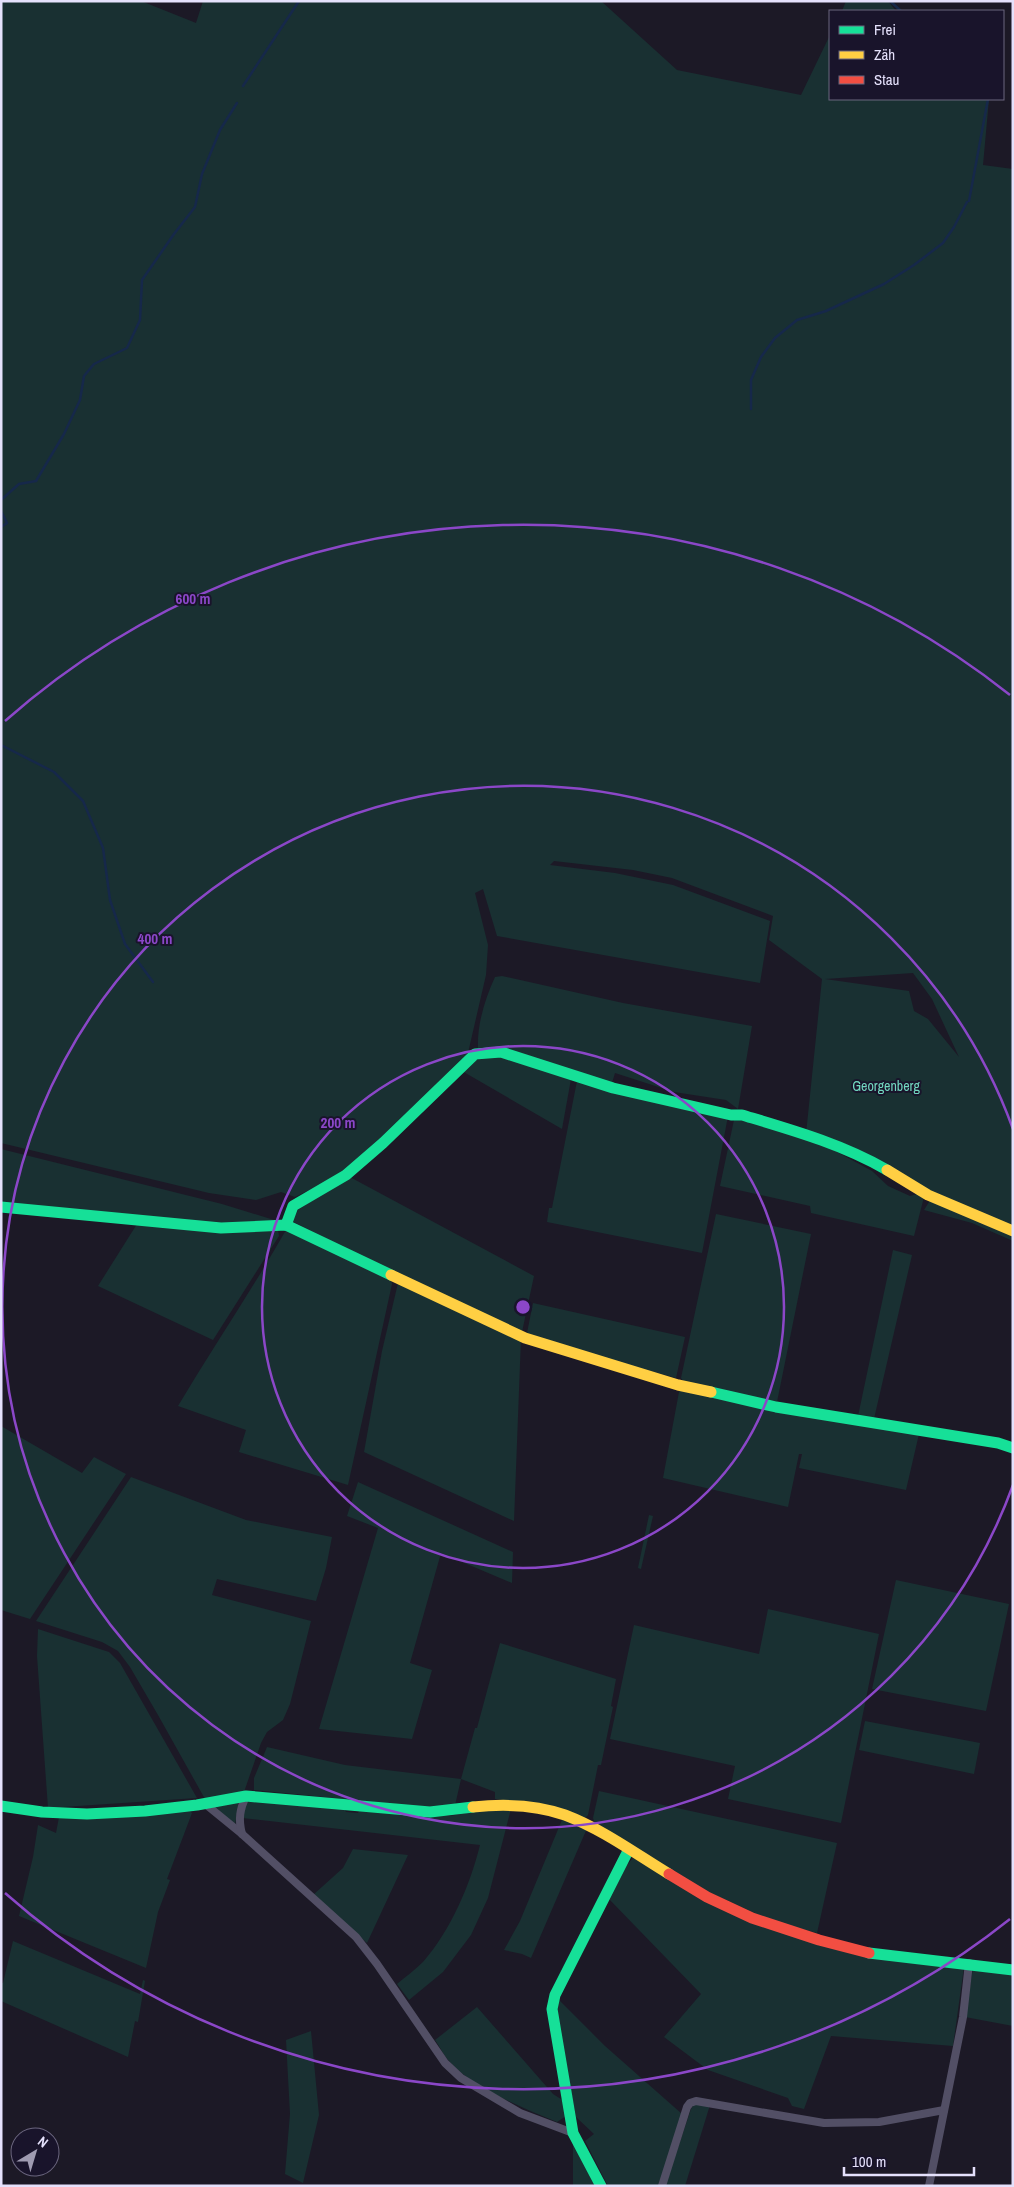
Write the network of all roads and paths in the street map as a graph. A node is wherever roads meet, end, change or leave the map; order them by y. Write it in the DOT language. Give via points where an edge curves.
graph roads {
  1 [pos="1,1207"];
  2 [pos="286,1225"];
  3 [pos="1013,1231"];
  4 [pos="1013,1448"];
  5 [pos="246,1796"];
  6 [pos="204,1803"];
  7 [pos="1,1806"];
  8 [pos="242,1834"];
  9 [pos="628,1851"];
  10 [pos="969,1963"];
  11 [pos="1013,1970"];
  12 [pos="944,2110"];
  13 [pos="573,2133"];
  14 [pos="601,2186"];
  15 [pos="662,2186"];
  16 [pos="929,2186"];
  1 -- 2 [label="street" via="221,1228"];
  2 -- 3 [label="street" via="293,1206 346,1175 475,1054 501,1052 575,1078 742,1115 806,1134 866,1158 928,1195"];
  2 -- 4 [label="street" via="524,1338 660,1380 776,1407"];
  5 -- 6 [label="street"];
  5 -- 8 [label="street" via="239,1821"];
  5 -- 9 [label="street" via="430,1812 492,1805 541,1809 588,1826"];
  6 -- 7 [label="street" via="87,1814"];
  6 -- 8 [label="street"];
  8 -- 13 [label="street" via="356,1937 378,1964 445,2064 461,2078 520,2113"];
  9 -- 10 [label="street" via="752,1918 864,1952"];
  9 -- 13 [label="street" via="555,1996 552,2009"];
  10 -- 11 [label="street"];
  10 -- 12 [label="street"];
  12 -- 15 [label="street" via="879,2122 824,2124 696,2101 686,2107"];
  12 -- 16 [label="street"];
  13 -- 14 [label="street"];
}
